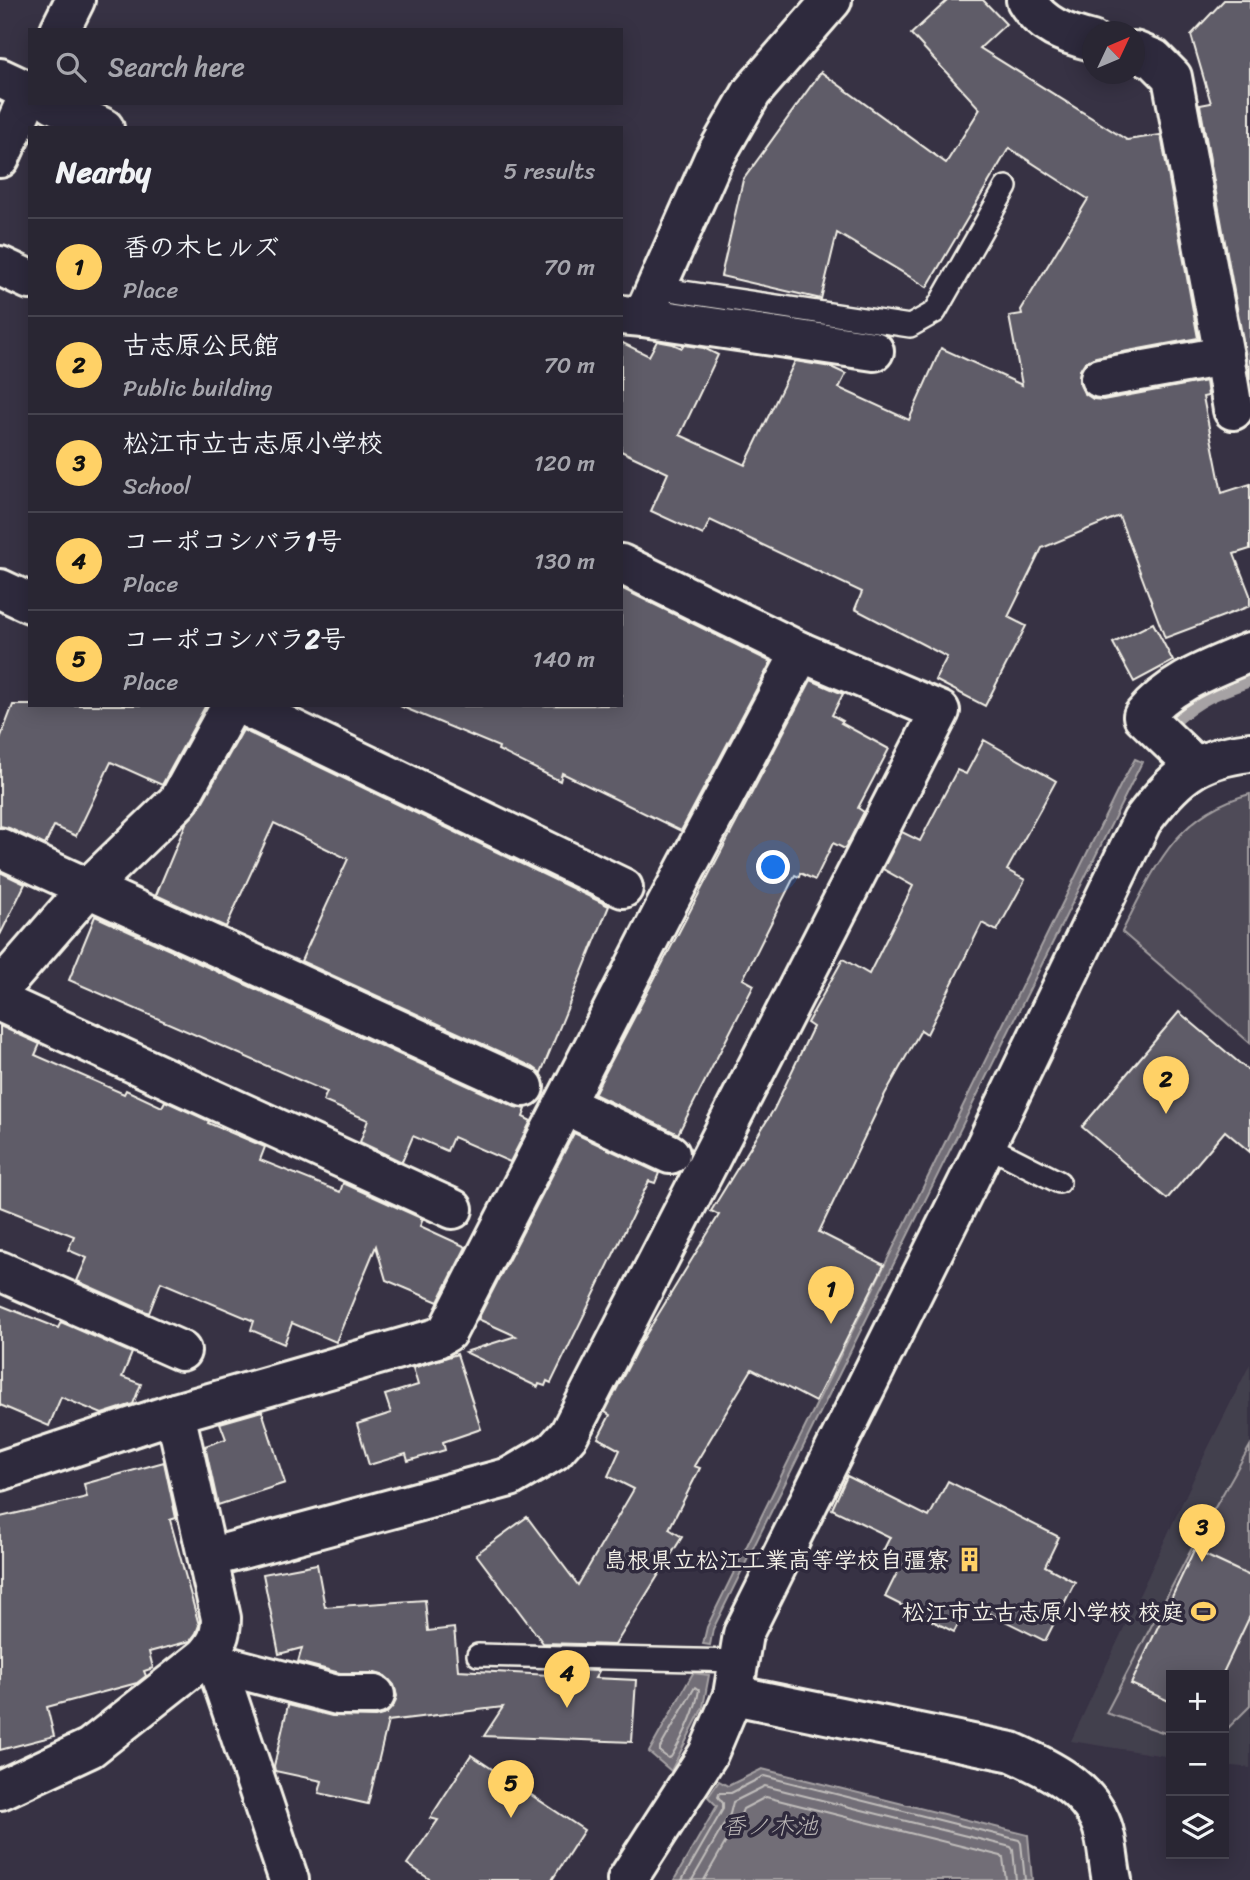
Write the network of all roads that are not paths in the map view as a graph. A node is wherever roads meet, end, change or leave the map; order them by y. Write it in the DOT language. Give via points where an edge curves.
graph roads {
  1 [pos="75,0"];
  2 [pos="832,0"];
  3 [pos="1026,0"];
  4 [pos="61,28"];
  5 [pos="1082,38"];
  6 [pos="1145,55"];
  7 [pos="0,78"];
  8 [pos="28,91"];
  9 [pos="28,96"];
  10 [pos="57,105"];
  11 [pos="100,126"];
  12 [pos="0,158"];
  13 [pos="1006,187"];
  14 [pos="0,265"];
  15 [pos="28,279"];
  16 [pos="640,307"];
  17 [pos="874,351"];
  18 [pos="1224,355"];
  19 [pos="1100,378"];
  20 [pos="1233,410"];
  21 [pos="623,565"];
  22 [pos="0,589"];
  23 [pos="28,602"];
  24 [pos="802,652"];
  25 [pos="1250,652"];
  26 [pos="230,707"];
  27 [pos="246,707"];
  28 [pos="1250,751"];
  29 [pos="1195,766"];
  30 [pos="0,848"];
  31 [pos="623,888"];
  32 [pos="87,889"];
  33 [pos="0,989"];
  34 [pos="0,1002"];
  35 [pos="524,1087"];
  36 [pos="565,1105"];
  37 [pos="986,1145"];
  38 [pos="670,1154"];
  39 [pos="1059,1182"];
  40 [pos="453,1209"];
  41 [pos="0,1271"];
  42 [pos="181,1351"];
  43 [pos="175,1413"];
  44 [pos="0,1471"];
  45 [pos="208,1558"];
  46 [pos="216,1654"];
  47 [pos="478,1656"];
  48 [pos="736,1678"];
  49 [pos="375,1695"];
  50 [pos="0,1790"];
  51 [pos="289,1880"];
  52 [pos="626,1880"];
  53 [pos="1112,1880"];
  1 -- 4 [label="street"];
  2 -- 16 [label="street" via="752,92"];
  3 -- 5 [label="street" via="1051,26"];
  6 -- 18 [label="street" via="1172,77"];
  7 -- 8 [label="street"];
  9 -- 12 [label="street"];
  10 -- 11 [label="street"];
  13 -- 16 [label="lane" via="935,312 910,326"];
  14 -- 15 [label="street"];
  16 -- 17 [label="street"];
  18 -- 19 [label="street"];
  18 -- 20 [label="street"];
  21 -- 24 [label="street"];
  22 -- 23 [label="street"];
  24 -- 36 [label="street"];
  24 -- 45 [label="street" via="940,711 569,1434 554,1451 510,1477"];
  25 -- 29 [label="street" via="1187,679 1143,716"];
  26 -- 32 [label="street" via="179,800"];
  27 -- 31 [label="street"];
  28 -- 29 [label="street"];
  29 -- 37 [label="street" via="1167,788 1142,821"];
  30 -- 32 [label="street"];
  32 -- 33 [label="street"];
  32 -- 35 [label="street"];
  34 -- 40 [label="street"];
  36 -- 38 [label="street"];
  36 -- 43 [label="street" via="447,1332"];
  37 -- 39 [label="lane"];
  37 -- 48 [label="street" via="743,1634"];
  41 -- 42 [label="street"];
  43 -- 44 [label="street"];
  43 -- 45 [label="street"];
  45 -- 46 [label="street" via="221,1618"];
  46 -- 49 [label="street" via="337,1695"];
  46 -- 50 [label="street" via="205,1657 90,1748"];
  46 -- 51 [label="street"];
  47 -- 48 [label="lane"];
  48 -- 52 [label="street" via="708,1754"];
  48 -- 53 [label="street" via="1012,1752 1048,1768 1093,1807 1103,1828"];
}
